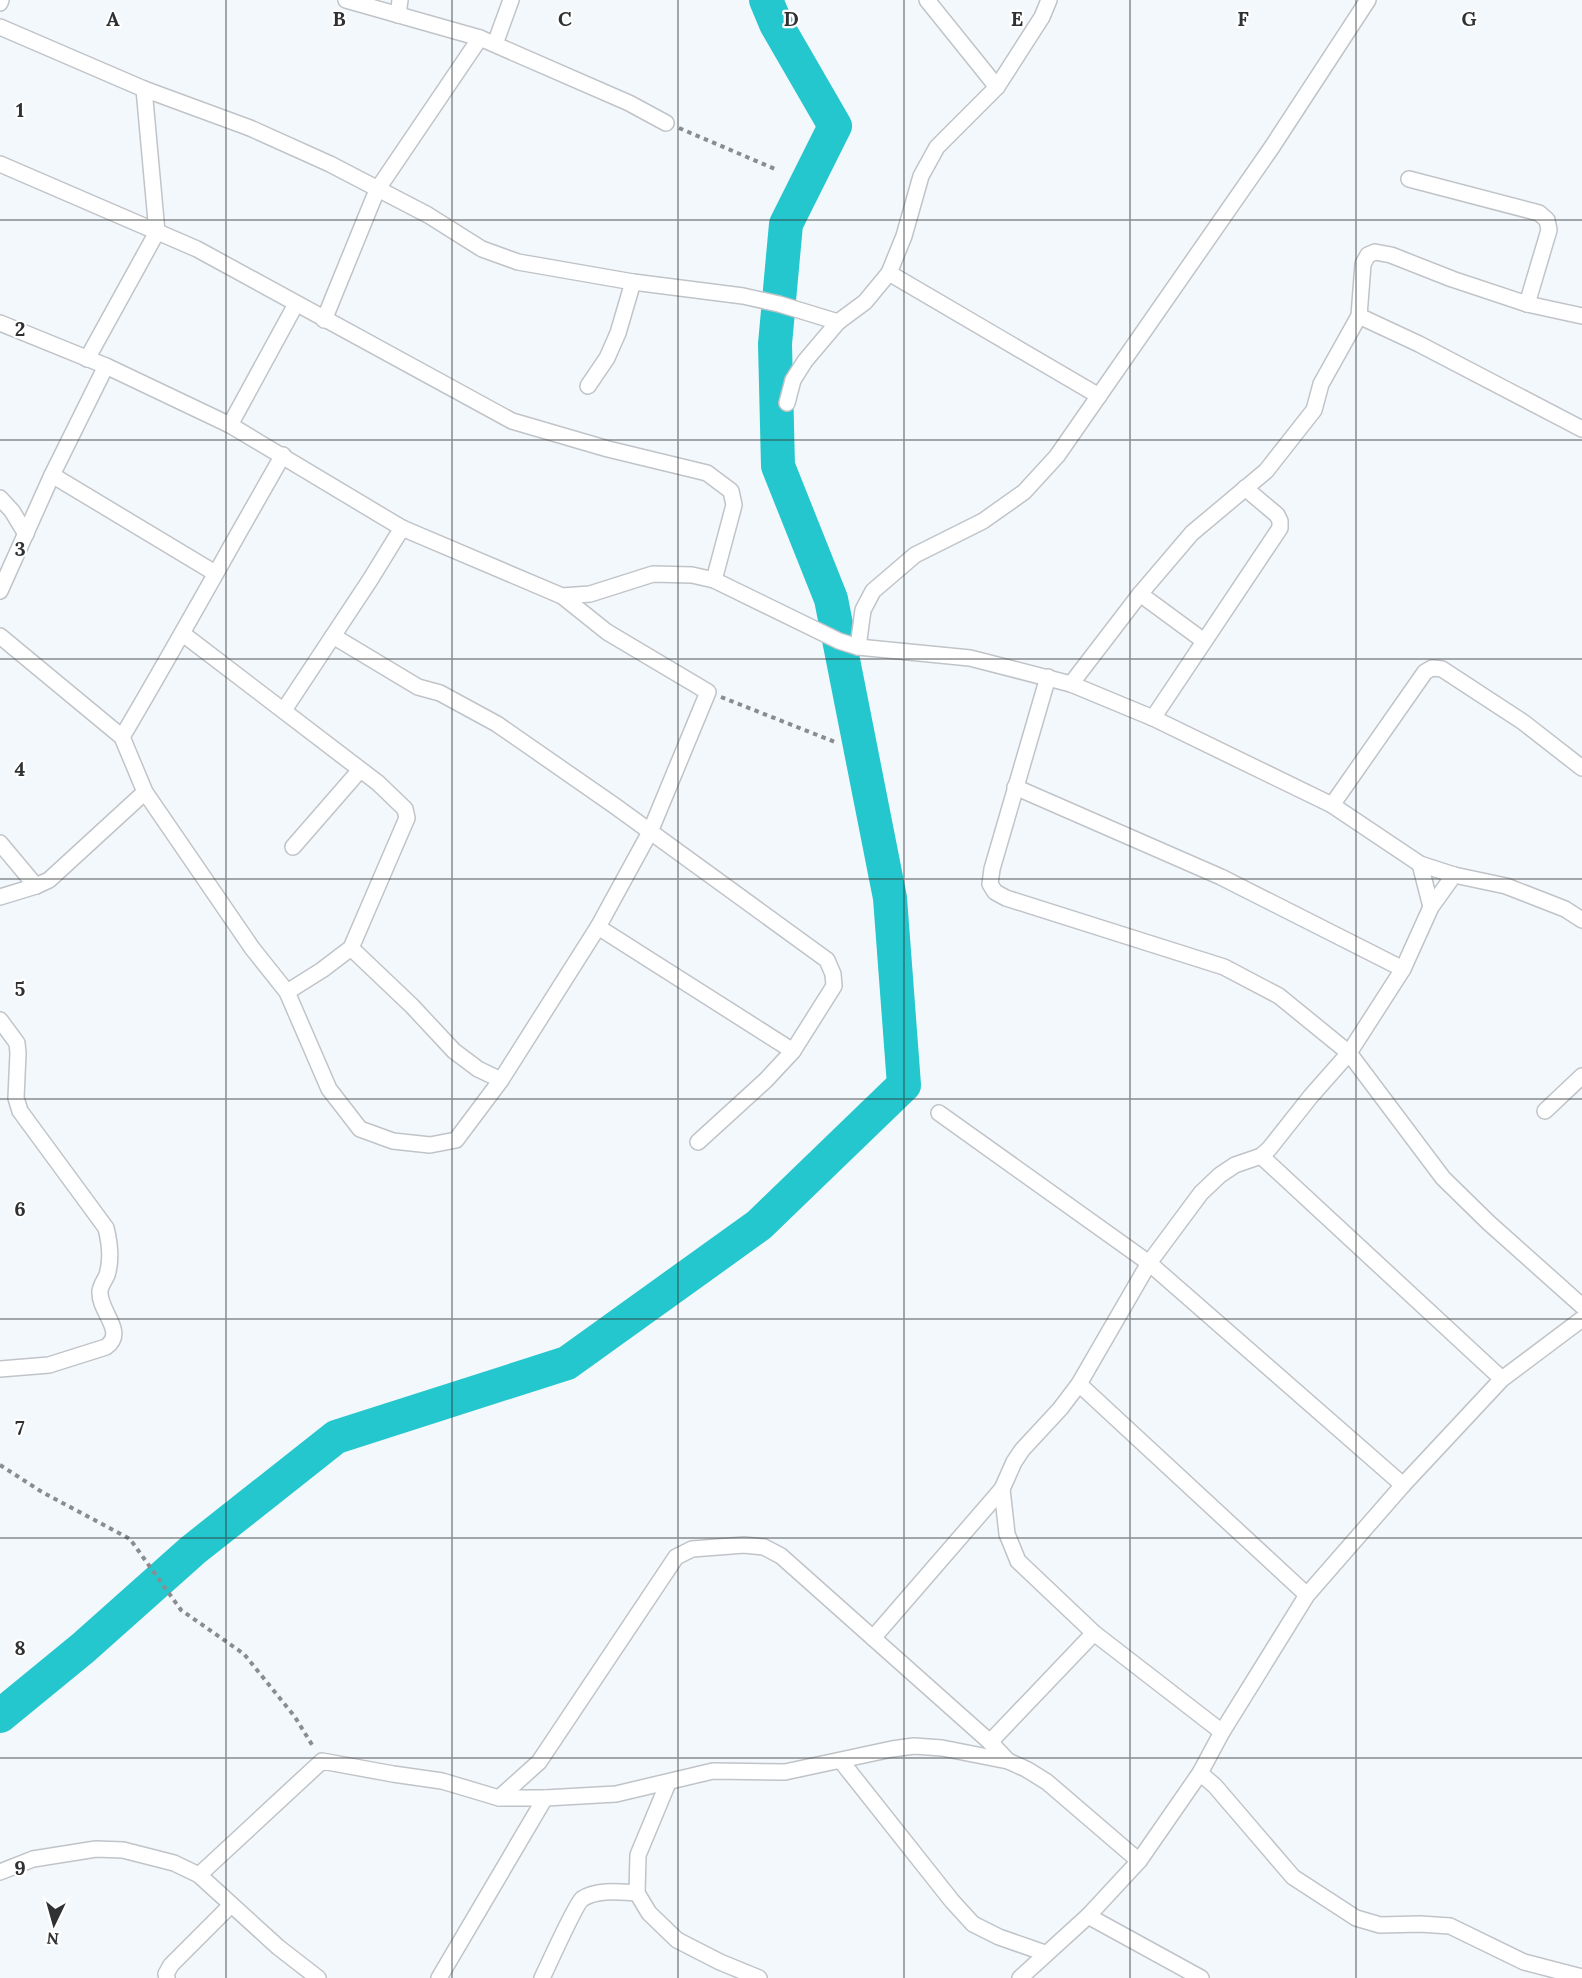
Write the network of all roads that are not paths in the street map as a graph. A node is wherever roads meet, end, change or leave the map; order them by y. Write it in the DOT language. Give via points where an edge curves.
graph roads {
  1 [pos="346,0"];
  2 [pos="511,0"];
  3 [pos="927,0"];
  4 [pos="1049,0"];
  5 [pos="1368,0"];
  6 [pos="399,8"];
  7 [pos="0,27"];
  8 [pos="480,38"];
  9 [pos="495,44"];
  10 [pos="997,87"];
  11 [pos="144,89"];
  12 [pos="666,123"];
  13 [pos="0,164"];
  14 [pos="1409,179"];
  15 [pos="377,190"];
  16 [pos="158,232"];
  17 [pos="889,273"];
  18 [pos="633,282"];
  19 [pos="296,304"];
  20 [pos="1527,304"];
  21 [pos="1359,316"];
  22 [pos="1582,316"];
  23 [pos="324,320"];
  24 [pos="838,322"];
  25 [pos="0,323"];
  26 [pos="87,359"];
  27 [pos="106,366"];
  28 [pos="588,386"];
  29 [pos="1099,396"];
  30 [pos="787,403"];
  31 [pos="230,425"];
  32 [pos="1582,429"];
  33 [pos="284,455"];
  34 [pos="52,475"];
  35 [pos="1245,488"];
  36 [pos="0,498"];
  37 [pos="402,528"];
  38 [pos="26,534"];
  39 [pos="215,573"];
  40 [pos="714,580"];
  41 [pos="0,591"];
  42 [pos="1140,594"];
  43 [pos="562,596"];
  44 [pos="183,634"];
  45 [pos="0,636"];
  46 [pos="333,636"];
  47 [pos="1204,641"];
  48 [pos="858,647"];
  49 [pos="1048,677"];
  50 [pos="1071,684"];
  51 [pos="284,710"];
  52 [pos="1153,718"];
  53 [pos="122,738"];
  54 [pos="1582,768"];
  55 [pos="360,770"];
  56 [pos="1015,787"];
  57 [pos="145,792"];
  58 [pos="1332,805"];
  59 [pos="650,831"];
  60 [pos="0,843"];
  61 [pos="293,848"];
  62 [pos="1420,864"];
  63 [pos="1454,875"];
  64 [pos="36,886"];
  65 [pos="0,897"];
  66 [pos="1431,907"];
  67 [pos="1582,920"];
  68 [pos="598,927"];
  69 [pos="351,948"];
  70 [pos="1403,969"];
  71 [pos="287,992"];
  72 [pos="0,1020"];
  73 [pos="793,1052"];
  74 [pos="1349,1053"];
  75 [pos="1582,1076"];
  76 [pos="501,1080"];
  77 [pos="1545,1111"];
  78 [pos="939,1113"];
  79 [pos="698,1142"];
  80 [pos="1261,1156"];
  81 [pos="1149,1263"];
  82 [pos="1582,1306"];
  83 [pos="1582,1319"];
  84 [pos="0,1369"];
  85 [pos="1502,1379"];
  86 [pos="1079,1384"];
  87 [pos="1403,1485"];
  88 [pos="1002,1490"];
  89 [pos="1307,1595"];
  90 [pos="1094,1633"];
  91 [pos="873,1638"];
  92 [pos="1222,1732"];
  93 [pos="990,1742"];
  94 [pos="840,1761"];
  95 [pos="1008,1761"];
  96 [pos="1200,1773"];
  97 [pos="668,1783"];
  98 [pos="499,1798"];
  99 [pos="545,1798"];
  100 [pos="1139,1861"];
  101 [pos="0,1872"];
  102 [pos="199,1875"];
  103 [pos="637,1893"];
  104 [pos="231,1905"];
  105 [pos="1088,1916"];
  106 [pos="1045,1953"];
  107 [pos="1582,1977"];
  108 [pos="166,1978"];
  109 [pos="318,1978"];
  110 [pos="439,1978"];
  111 [pos="542,1978"];
  112 [pos="759,1978"];
  113 [pos="1020,1978"];
  114 [pos="1201,1978"];
  1 -- 6 [label="street"];
  2 -- 9 [label="street"];
  3 -- 10 [label="street"];
  4 -- 10 [label="street"];
  5 -- 29 [label="street" via="1272,147"];
  6 -- 8 [label="street"];
  7 -- 11 [label="street"];
  8 -- 9 [label="street"];
  8 -- 15 [label="street"];
  9 -- 12 [label="street"];
  10 -- 17 [label="street" via="937,147 921,177"];
  11 -- 15 [label="street" via="250,128"];
  11 -- 16 [label="street"];
  13 -- 16 [label="street"];
  14 -- 20 [label="street" via="1539,213 1547,220 1549,230"];
  15 -- 18 [label="street" via="428,215 482,249 518,262"];
  15 -- 23 [label="street"];
  16 -- 19 [label="street"];
  16 -- 26 [label="street"];
  17 -- 24 [label="street" via="865,302"];
  17 -- 29 [label="street"];
  18 -- 24 [label="street" via="743,296"];
  18 -- 28 [label="street" via="618,333"];
  19 -- 23 [label="street"];
  19 -- 31 [label="street"];
  20 -- 21 [label="street" via="1375,252 1363,264"];
  20 -- 22 [label="street"];
  21 -- 32 [label="street"];
  21 -- 35 [label="street" via="1321,384 1314,410 1266,471"];
  23 -- 40 [label="street" via="512,422 707,473 721,482 731,491 734,505"];
  24 -- 30 [label="street" via="799,370"];
  25 -- 26 [label="street"];
  26 -- 27 [label="street"];
  27 -- 31 [label="street"];
  27 -- 34 [label="street"];
  29 -- 48 [label="street" via="1057,456 1024,492 983,521 915,555 873,591 863,610"];
  31 -- 33 [label="street"];
  33 -- 37 [label="street"];
  33 -- 39 [label="street"];
  34 -- 38 [label="street"];
  34 -- 39 [label="street"];
  35 -- 42 [label="street" via="1192,533"];
  35 -- 47 [label="street" via="1277,515 1280,528"];
  36 -- 38 [label="street"];
  37 -- 43 [label="street"];
  37 -- 46 [label="street"];
  38 -- 41 [label="street"];
  39 -- 44 [label="street"];
  40 -- 43 [label="street" via="653,574 590,594"];
  40 -- 48 [label="street"];
  42 -- 47 [label="street"];
  42 -- 50 [label="street"];
  43 -- 59 [label="street" via="607,632 708,692"];
  44 -- 51 [label="street"];
  44 -- 53 [label="street"];
  45 -- 53 [label="street"];
  46 -- 51 [label="street"];
  46 -- 59 [label="street" via="417,687 440,693 497,724"];
  47 -- 52 [label="street"];
  48 -- 49 [label="street" via="970,658"];
  49 -- 50 [label="street"];
  49 -- 56 [label="street"];
  50 -- 52 [label="street"];
  51 -- 55 [label="street"];
  52 -- 58 [label="street"];
  53 -- 57 [label="street"];
  54 -- 58 [label="street" via="1523,722 1442,669 1432,668 1425,672"];
  55 -- 61 [label="street"];
  55 -- 69 [label="street" via="405,809 407,818"];
  56 -- 70 [label="street" via="1221,877"];
  56 -- 74 [label="street" via="992,869 990,884 996,892 1224,967 1279,996"];
  57 -- 64 [label="street" via="60,871"];
  57 -- 71 [label="street" via="252,948"];
  58 -- 62 [label="street"];
  59 -- 68 [label="street"];
  59 -- 73 [label="street" via="827,960 834,986"];
  60 -- 64 [label="street"];
  62 -- 63 [label="street"];
  62 -- 66 [label="street"];
  63 -- 66 [label="street"];
  63 -- 67 [label="street" via="1506,886"];
  64 -- 65 [label="street"];
  66 -- 70 [label="street"];
  68 -- 73 [label="street"];
  68 -- 76 [label="street"];
  69 -- 71 [label="street"];
  69 -- 76 [label="street" via="454,1051"];
  70 -- 74 [label="street"];
  71 -- 76 [label="street" via="329,1089 360,1129 393,1141 430,1145 456,1140"];
  72 -- 84 [label="street" via="17,1043 15,1098 20,1111 106,1228 111,1247 108,1274 99,1290 115,1333 106,1347 49,1365"];
  73 -- 79 [label="street"];
  74 -- 80 [label="street"];
  74 -- 82 [label="street" via="1443,1178"];
  75 -- 77 [label="street"];
  78 -- 81 [label="street"];
  80 -- 81 [label="street" via="1235,1165 1200,1193"];
  80 -- 85 [label="street"];
  81 -- 86 [label="street"];
  81 -- 87 [label="street"];
  83 -- 85 [label="street"];
  85 -- 87 [label="street"];
  86 -- 88 [label="street" via="1022,1450"];
  86 -- 89 [label="street"];
  87 -- 89 [label="street"];
  88 -- 90 [label="street" via="1008,1534 1018,1561"];
  88 -- 91 [label="street"];
  89 -- 92 [label="street"];
  90 -- 92 [label="street"];
  90 -- 93 [label="street"];
  91 -- 93 [label="street"];
  91 -- 98 [label="street" via="781,1556 764,1547 692,1549 676,1557 539,1762"];
  92 -- 96 [label="street"];
  93 -- 95 [label="street"];
  94 -- 95 [label="street" via="914,1746"];
  94 -- 97 [label="street" via="785,1772 713,1772"];
  94 -- 106 [label="street" via="973,1924"];
  95 -- 100 [label="street" via="1047,1782"];
  96 -- 100 [label="street"];
  96 -- 107 [label="street" via="1293,1877 1356,1918 1380,1925 1450,1926 1524,1962"];
  97 -- 99 [label="street" via="616,1794"];
  97 -- 103 [label="street" via="638,1855"];
  98 -- 99 [label="street"];
  98 -- 102 [label="street" via="442,1780 322,1761"];
  99 -- 110 [label="street"];
  100 -- 105 [label="street"];
  101 -- 102 [label="street" via="33,1859 96,1849 145,1855"];
  102 -- 104 [label="street"];
  103 -- 111 [label="street" via="595,1894 581,1900"];
  103 -- 112 [label="street" via="649,1913 677,1940"];
  104 -- 108 [label="street" via="171,1965"];
  104 -- 109 [label="street"];
  105 -- 106 [label="street"];
  105 -- 114 [label="street"];
  106 -- 113 [label="street"];
}
